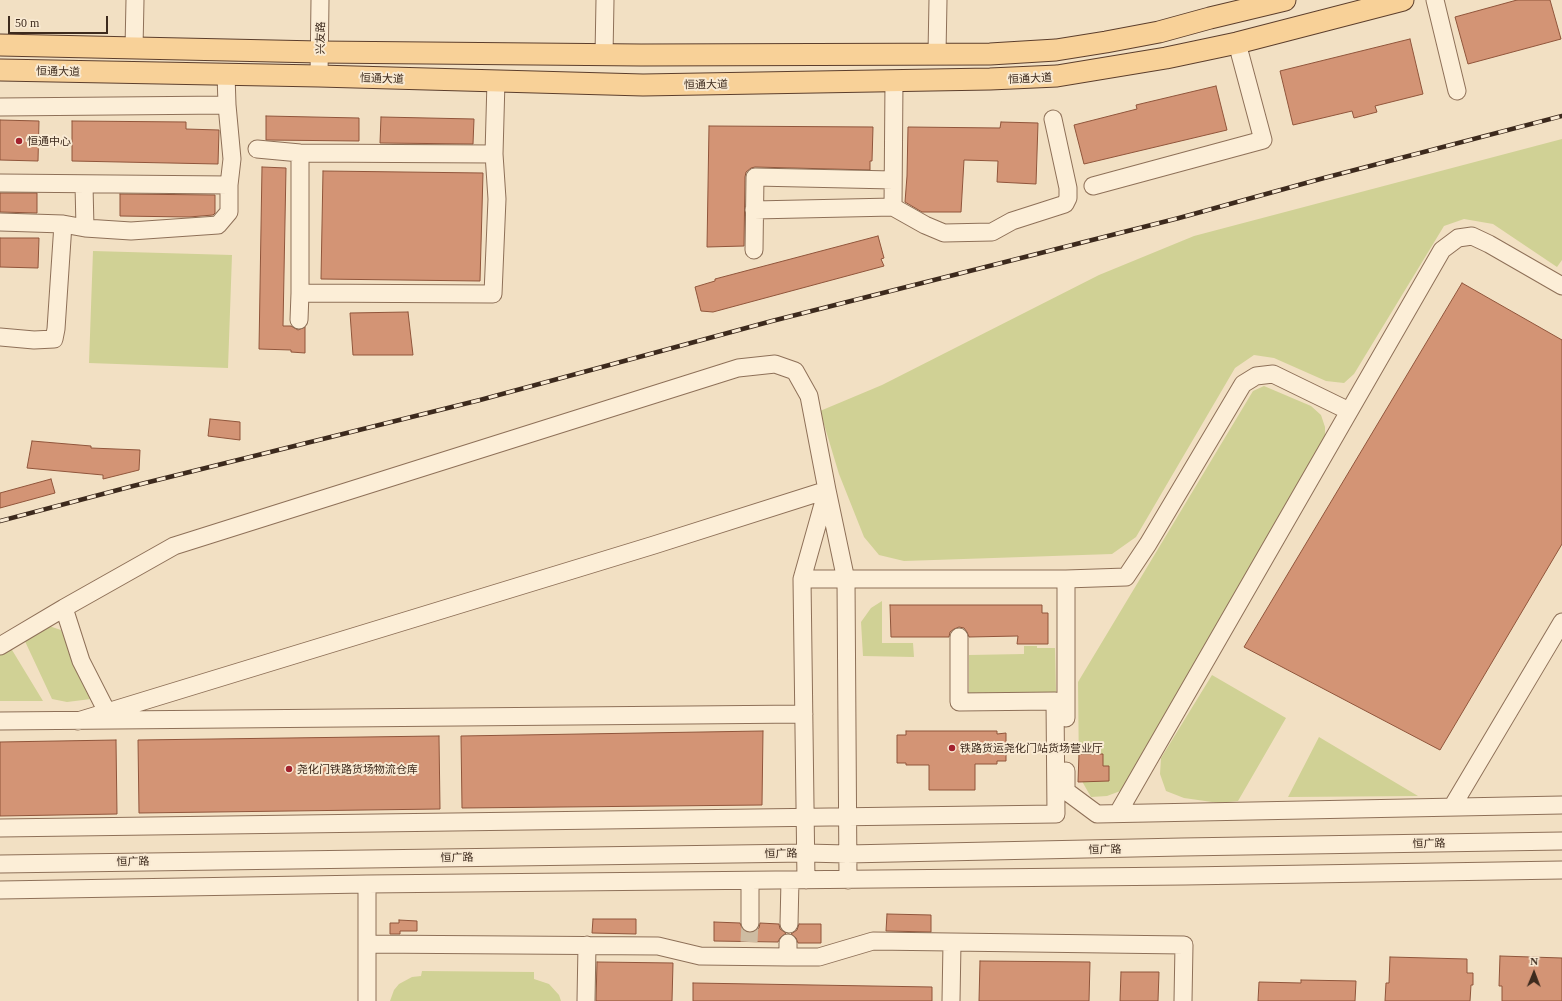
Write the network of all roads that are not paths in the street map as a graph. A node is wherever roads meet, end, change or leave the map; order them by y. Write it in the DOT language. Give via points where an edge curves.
graph roads {
  1 [pos="135,0"];
  2 [pos="320,0"];
  3 [pos="605,0"];
  4 [pos="938,0"];
  5 [pos="1284,0"];
  6 [pos="1403,0"];
  7 [pos="1435,0"];
  8 [pos="1237,43"];
  9 [pos="0,45"];
  10 [pos="134,48"];
  11 [pos="320,52"];
  12 [pos="937,54"];
  13 [pos="604,55"];
  14 [pos="0,70"];
  15 [pos="226,74"];
  16 [pos="319,76"];
  17 [pos="496,81"];
  18 [pos="894,81"];
  19 [pos="1457,91"];
  20 [pos="227,105"];
  21 [pos="0,107"];
  22 [pos="1053,119"];
  23 [pos="257,149"];
  24 [pos="300,152"];
  25 [pos="494,154"];
  26 [pos="893,180"];
  27 [pos="0,184"];
  28 [pos="84,185"];
  29 [pos="229,185"];
  30 [pos="1093,186"];
  31 [pos="893,207"];
  32 [pos="754,210"];
  33 [pos="0,222"];
  34 [pos="63,224"];
  35 [pos="85,228"];
  36 [pos="754,250"];
  37 [pos="1562,286"];
  38 [pos="300,293"];
  39 [pos="299,320"];
  40 [pos="0,336"];
  41 [pos="1350,411"];
  42 [pos="827,490"];
  43 [pos="1066,578"];
  44 [pos="802,579"];
  45 [pos="846,580"];
  46 [pos="64,608"];
  47 [pos="1562,622"];
  48 [pos="959,637"];
  49 [pos="0,646"];
  50 [pos="108,712"];
  51 [pos="804,714"];
  52 [pos="0,721"];
  53 [pos="78,721"];
  54 [pos="1562,805"];
  55 [pos="1452,807"];
  56 [pos="1118,813"];
  57 [pos="805,817"];
  58 [pos="847,818"];
  59 [pos="0,828"];
  60 [pos="1562,842"];
  61 [pos="806,853"];
  62 [pos="847,854"];
  63 [pos="0,864"];
  64 [pos="1562,870"];
  65 [pos="798,880"];
  66 [pos="848,880"];
  67 [pos="750,881"];
  68 [pos="367,884"];
  69 [pos="0,890"];
  70 [pos="750,923"];
  71 [pos="789,924"];
  72 [pos="952,943"];
  73 [pos="367,944"];
  74 [pos="587,945"];
  75 [pos="367,1001"];
  76 [pos="586,1001"];
  77 [pos="951,1001"];
  78 [pos="1183,1001"];
  1 -- 10 [label="street"];
  2 -- 11 [label="street, 兴友路"];
  3 -- 13 [label="street"];
  4 -- 12 [label="street"];
  5 -- 12 [label="main road" via="1159,32 1063,49 990,54"];
  6 -- 8 [label="main road, 恒通大道"];
  7 -- 19 [label="street"];
  8 -- 18 [label="main road, 恒通大道" via="1057,76"];
  8 -- 30 [label="street" via="1263,140"];
  9 -- 10 [label="main road"];
  10 -- 11 [label="main road"];
  11 -- 13 [label="main road"];
  11 -- 16 [label="street, 兴友路"];
  12 -- 13 [label="main road"];
  14 -- 15 [label="main road, 恒通大道"];
  15 -- 16 [label="main road, 恒通大道"];
  15 -- 20 [label="street"];
  16 -- 17 [label="main road, 恒通大道"];
  17 -- 18 [label="main road, 恒通大道" via="643,85"];
  17 -- 25 [label="street"];
  18 -- 26 [label="street"];
  20 -- 21 [label="street"];
  20 -- 29 [label="street" via="232,159"];
  22 -- 31 [label="street" via="1068,188 1065,204 1012,222 992,232 944,233"];
  23 -- 24 [label="street"];
  24 -- 25 [label="street"];
  24 -- 38 [label="street"];
  25 -- 38 [label="street" via="497,199 493,294"];
  26 -- 31 [label="street"];
  26 -- 32 [label="street" via="755,177"];
  27 -- 28 [label="street"];
  28 -- 29 [label="street"];
  28 -- 35 [label="street"];
  29 -- 35 [label="street" via="229,212 218,225 131,231"];
  31 -- 32 [label="street"];
  32 -- 36 [label="street"];
  33 -- 34 [label="street"];
  34 -- 35 [label="street"];
  34 -- 40 [label="street" via="54,338 34,340"];
  37 -- 41 [label="street" via="1472,236 1458,238 1442,250"];
  38 -- 39 [label="street"];
  41 -- 43 [label="street" via="1273,374 1256,376 1243,384 1126,577"];
  41 -- 56 [label="street"];
  42 -- 44 [label="street"];
  42 -- 45 [label="street"];
  42 -- 46 [label="street" via="812,406 795,371 776,364 738,368 174,546"];
  42 -- 50 [label="street"];
  43 -- 45 [label="street"];
  43 -- 56 [label="street" via="1066,792 1098,814"];
  44 -- 45 [label="street"];
  44 -- 51 [label="street"];
  45 -- 58 [label="street"];
  46 -- 49 [label="street"];
  46 -- 50 [label="street" via="81,661"];
  47 -- 55 [label="street"];
  48 -- 58 [label="street" via="960,702 1055,701 1056,814"];
  50 -- 53 [label="street"];
  51 -- 53 [label="street"];
  51 -- 57 [label="street"];
  52 -- 53 [label="street"];
  54 -- 55 [label="street"];
  55 -- 56 [label="street"];
  57 -- 58 [label="street"];
  57 -- 59 [label="street"];
  57 -- 61 [label="street"];
  58 -- 62 [label="street"];
  60 -- 62 [label="street, 恒广路"];
  61 -- 62 [label="street, 恒广路"];
  61 -- 63 [label="street, 恒广路"];
  61 -- 65 [label="street"];
  62 -- 66 [label="street"];
  64 -- 66 [label="street"];
  65 -- 66 [label="street"];
  65 -- 67 [label="street"];
  65 -- 71 [label="street"];
  67 -- 68 [label="street"];
  67 -- 70 [label="street"];
  68 -- 69 [label="street"];
  68 -- 73 [label="street"];
  72 -- 74 [label="street" via="873,941 819,956 788,950 749,949 700,956 658,946"];
  72 -- 77 [label="street"];
  72 -- 78 [label="street" via="1184,945"];
  73 -- 74 [label="street"];
  73 -- 75 [label="street"];
  74 -- 76 [label="street"];
}
